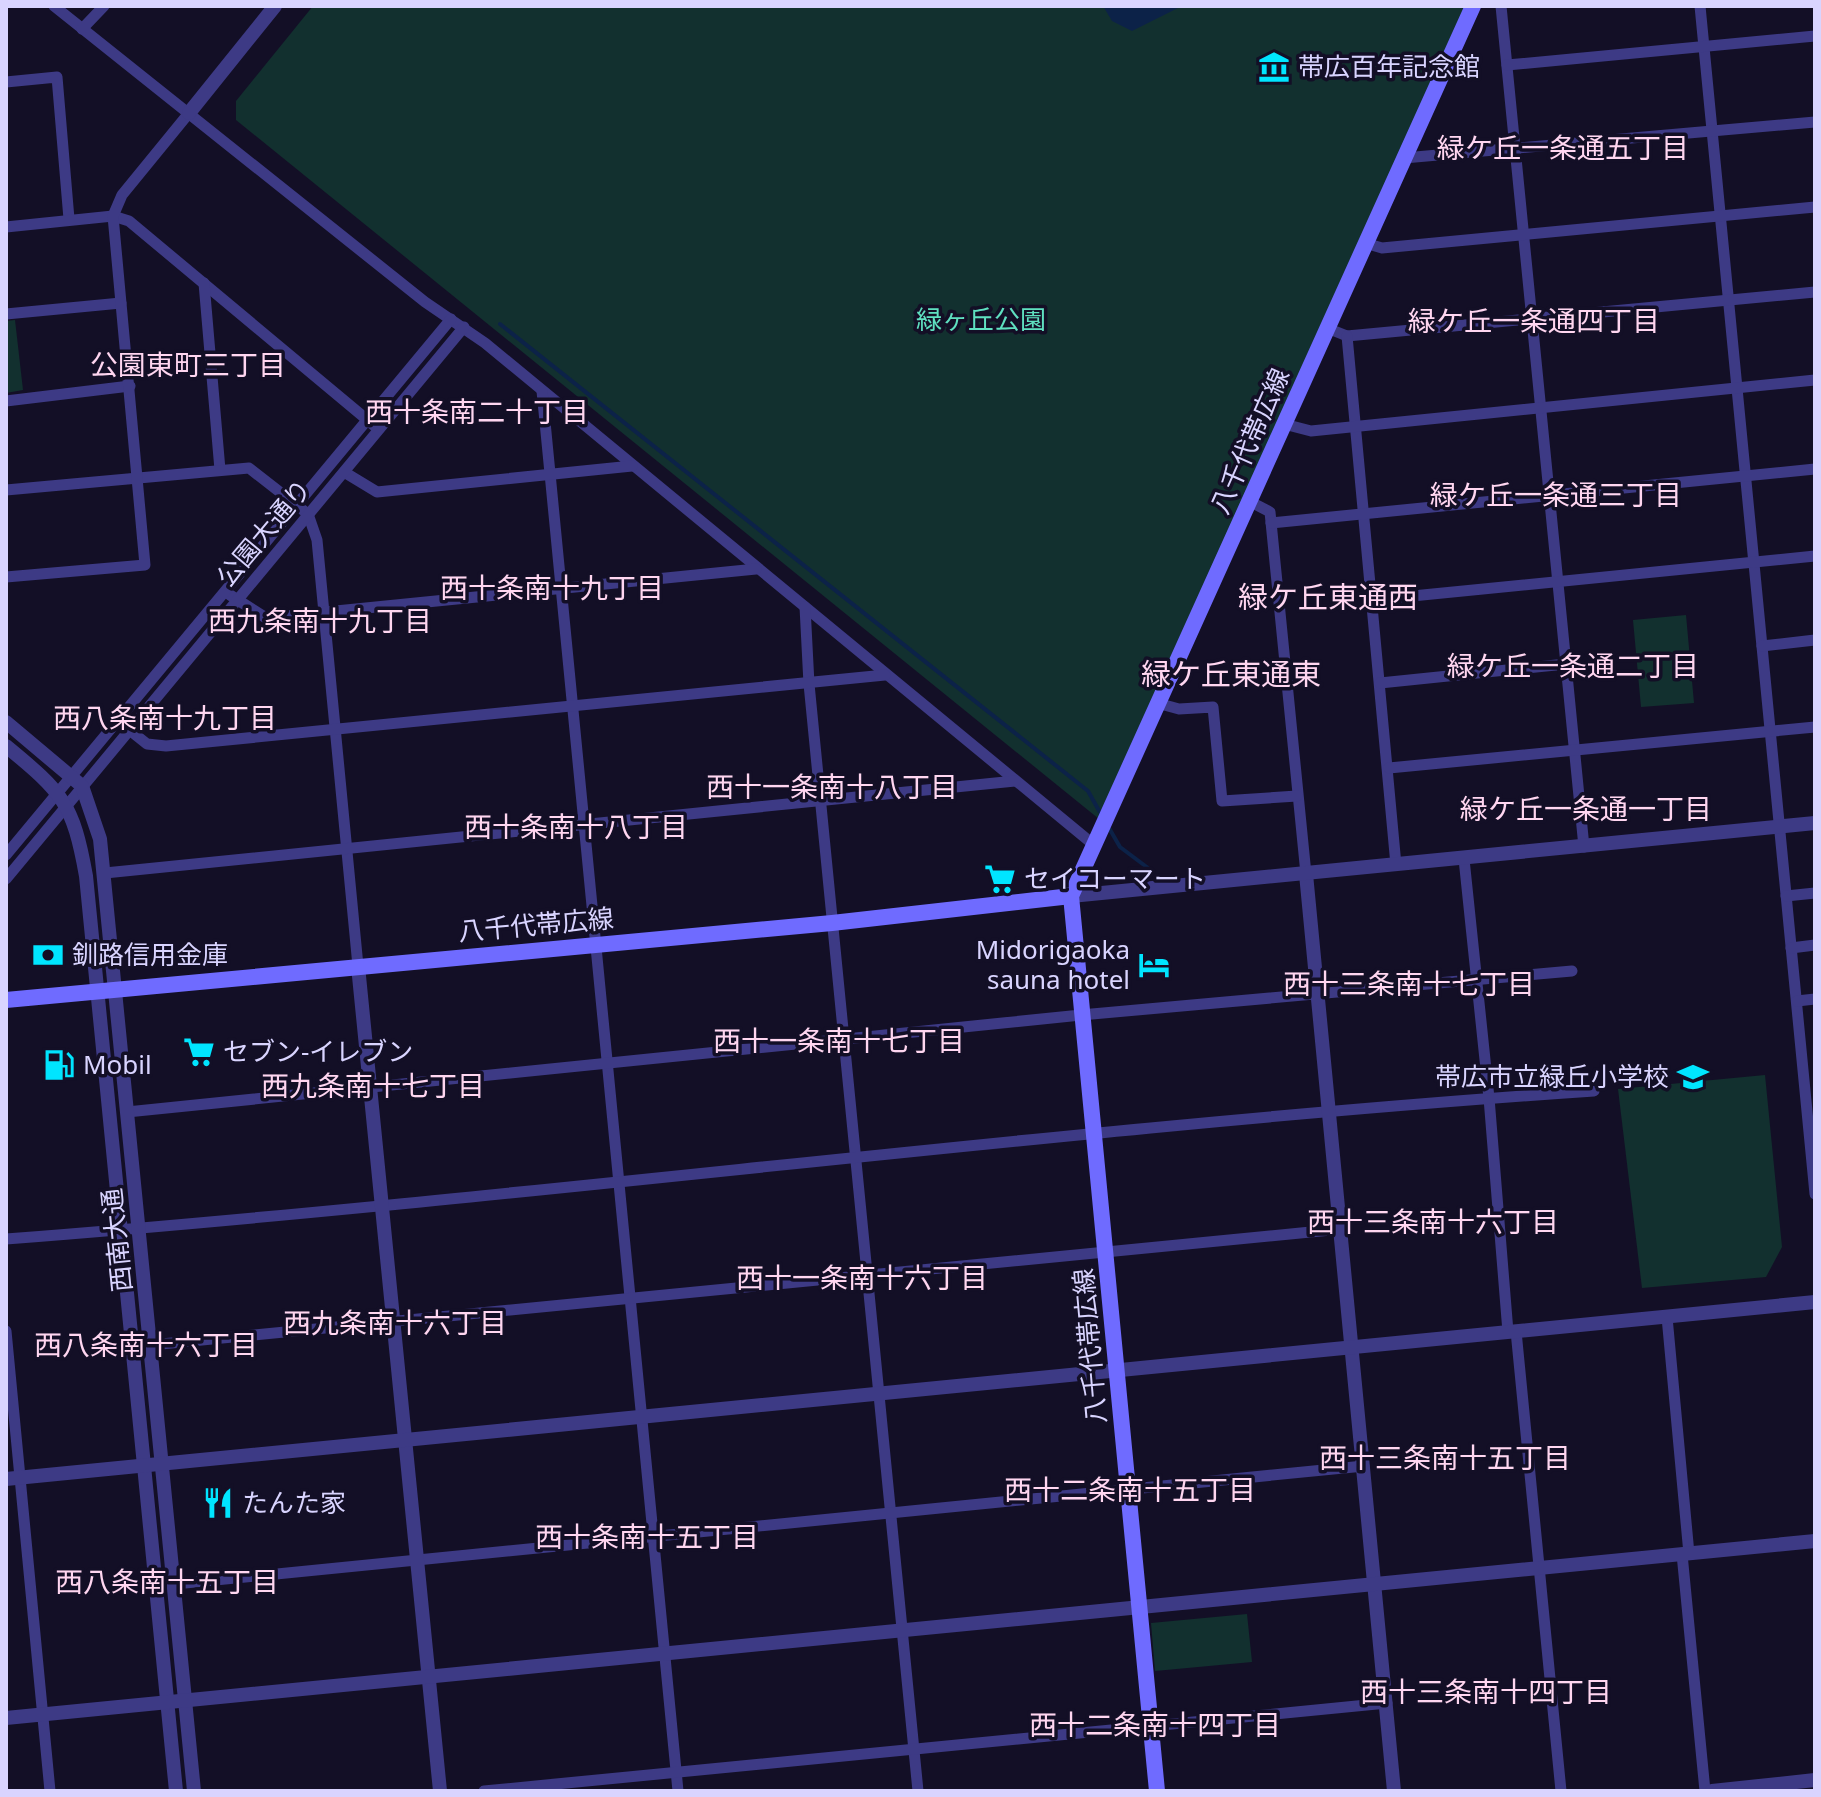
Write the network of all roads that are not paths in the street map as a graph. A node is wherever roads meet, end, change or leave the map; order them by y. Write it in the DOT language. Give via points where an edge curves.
graph roads {
  1 [pos="54,6"];
  2 [pos="104,6"];
  3 [pos="275,6"];
  4 [pos="1473,6"];
  5 [pos="1501,6"];
  6 [pos="1700,6"];
  7 [pos="82,29"];
  8 [pos="1815,36"];
  9 [pos="1704,47"];
  10 [pos="1507,65"];
  11 [pos="6,82"];
  12 [pos="189,113"];
  13 [pos="1815,122"];
  14 [pos="1713,131"];
  15 [pos="1516,150"];
  16 [pos="1404,158"];
  17 [pos="1815,207"];
  18 [pos="113,216"];
  19 [pos="1720,216"];
  20 [pos="69,219"];
  21 [pos="6,227"];
  22 [pos="1524,235"];
  23 [pos="1365,243"];
  24 [pos="204,283"];
  25 [pos="1815,292"];
  26 [pos="1729,302"];
  27 [pos="121,303"];
  28 [pos="6,314"];
  29 [pos="451,319"];
  30 [pos="1532,319"];
  31 [pos="464,327"];
  32 [pos="1327,328"];
  33 [pos="1347,336"];
  34 [pos="1815,380"];
  35 [pos="130,386"];
  36 [pos="1737,388"];
  37 [pos="542,391"];
  38 [pos="6,401"];
  39 [pos="1541,407"];
  40 [pos="366,418"];
  41 [pos="1284,424"];
  42 [pos="1355,426"];
  43 [pos="377,428"];
  44 [pos="632,466"];
  45 [pos="1815,469"];
  46 [pos="220,470"];
  47 [pos="344,472"];
  48 [pos="549,473"];
  49 [pos="1745,476"];
  50 [pos="138,478"];
  51 [pos="6,490"];
  52 [pos="1550,496"];
  53 [pos="1249,501"];
  54 [pos="296,505"];
  55 [pos="308,514"];
  56 [pos="1364,514"];
  57 [pos="1271,523"];
  58 [pos="1815,556"];
  59 [pos="1755,562"];
  60 [pos="756,569"];
  61 [pos="6,577"];
  62 [pos="1558,579"];
  63 [pos="561,587"];
  64 [pos="224,590"];
  65 [pos="236,600"];
  66 [pos="1372,600"];
  67 [pos="805,607"];
  68 [pos="324,613"];
  69 [pos="1815,640"];
  70 [pos="1762,646"];
  71 [pos="1566,664"];
  72 [pos="885,675"];
  73 [pos="1380,683"];
  74 [pos="809,684"];
  75 [pos="1157,703"];
  76 [pos="572,707"];
  77 [pos="117,720"];
  78 [pos="6,722"];
  79 [pos="1815,727"];
  80 [pos="128,728"];
  81 [pos="1770,731"];
  82 [pos="335,732"];
  83 [pos="6,746"];
  84 [pos="1575,752"];
  85 [pos="1389,768"];
  86 [pos="70,776"];
  87 [pos="1015,781"];
  88 [pos="82,786"];
  89 [pos="1297,796"];
  90 [pos="62,798"];
  91 [pos="821,802"];
  92 [pos="1815,823"];
  93 [pos="583,826"];
  94 [pos="1780,827"];
  95 [pos="1094,845"];
  96 [pos="346,847"];
  97 [pos="1584,847"];
  98 [pos="6,855"];
  99 [pos="1464,859"];
  100 [pos="1396,865"];
  101 [pos="105,873"];
  102 [pos="1306,874"];
  103 [pos="6,879"];
  104 [pos="1815,893"];
  105 [pos="1071,896"];
  106 [pos="1786,896"];
  107 [pos="832,923"];
  108 [pos="595,944"];
  109 [pos="1815,945"];
  110 [pos="1791,948"];
  111 [pos="358,966"];
  112 [pos="1572,971"];
  113 [pos="1476,980"];
  114 [pos="118,989"];
  115 [pos="97,991"];
  116 [pos="1318,994"];
  117 [pos="1815,999"];
  118 [pos="6,1000"];
  119 [pos="1797,1001"];
  120 [pos="1081,1015"];
  121 [pos="844,1039"];
  122 [pos="607,1062"];
  123 [pos="1809,1073"];
  124 [pos="371,1085"];
  125 [pos="1594,1091"];
  126 [pos="1489,1098"];
  127 [pos="1329,1111"];
  128 [pos="127,1112"];
  129 [pos="1092,1133"];
  130 [pos="855,1157"];
  131 [pos="619,1180"];
  132 [pos="1815,1194"];
  133 [pos="382,1205"];
  134 [pos="140,1229"];
  135 [pos="1341,1229"];
  136 [pos="119,1231"];
  137 [pos="6,1239"];
  138 [pos="1106,1251"];
  139 [pos="867,1275"];
  140 [pos="631,1299"];
  141 [pos="1815,1302"];
  142 [pos="1667,1317"];
  143 [pos="395,1324"];
  144 [pos="6,1331"];
  145 [pos="1512,1331"];
  146 [pos="151,1345"];
  147 [pos="1351,1347"];
  148 [pos="1116,1369"];
  149 [pos="879,1393"];
  150 [pos="641,1417"];
  151 [pos="406,1441"];
  152 [pos="163,1464"];
  153 [pos="142,1466"];
  154 [pos="1364,1466"];
  155 [pos="13,1478"];
  156 [pos="1128,1490"];
  157 [pos="890,1513"];
  158 [pos="653,1535"];
  159 [pos="1815,1541"];
  160 [pos="1685,1554"];
  161 [pos="417,1558"];
  162 [pos="1537,1569"];
  163 [pos="175,1584"];
  164 [pos="1376,1585"];
  165 [pos="1138,1607"];
  166 [pos="902,1630"];
  167 [pos="665,1653"];
  168 [pos="428,1677"];
  169 [pos="186,1699"];
  170 [pos="167,1701"];
  171 [pos="1387,1703"];
  172 [pos="42,1715"];
  173 [pos="6,1718"];
  174 [pos="1151,1725"];
  175 [pos="914,1749"];
  176 [pos="676,1773"];
  177 [pos="1815,1780"];
  178 [pos="50,1791"];
  179 [pos="176,1791"];
  180 [pos="194,1791"];
  181 [pos="440,1791"];
  182 [pos="484,1791"];
  183 [pos="678,1791"];
  184 [pos="918,1791"];
  185 [pos="1157,1791"];
  186 [pos="1394,1791"];
  187 [pos="1561,1791"];
  188 [pos="1705,1791"];
  189 [pos="1712,1791"];
  1 -- 7 [label="street"];
  2 -- 7 [label="street"];
  3 -- 12 [label="street"];
  4 -- 16 [label="main road, 八千代帯広線"];
  5 -- 10 [label="street"];
  6 -- 9 [label="street"];
  7 -- 12 [label="street"];
  8 -- 9 [label="street"];
  9 -- 10 [label="street"];
  9 -- 14 [label="street"];
  10 -- 15 [label="street"];
  11 -- 20 [label="street" via="57,77"];
  12 -- 18 [label="street" via="122,195"];
  12 -- 29 [label="street"];
  13 -- 14 [label="street"];
  14 -- 15 [label="street"];
  14 -- 19 [label="street"];
  15 -- 16 [label="street"];
  15 -- 22 [label="street"];
  16 -- 23 [label="main road, 八千代帯広線"];
  17 -- 19 [label="street"];
  18 -- 20 [label="street"];
  18 -- 24 [label="street" via="129,221"];
  18 -- 27 [label="street"];
  19 -- 22 [label="street"];
  19 -- 26 [label="street"];
  20 -- 21 [label="street"];
  22 -- 23 [label="street" via="1382,248"];
  22 -- 30 [label="street"];
  23 -- 32 [label="main road, 八千代帯広線"];
  24 -- 40 [label="street"];
  24 -- 46 [label="street"];
  25 -- 26 [label="street"];
  26 -- 30 [label="street"];
  26 -- 36 [label="street"];
  27 -- 28 [label="street"];
  27 -- 35 [label="street"];
  29 -- 31 [label="street"];
  29 -- 40 [label="street, 公園大通り"];
  30 -- 33 [label="street"];
  30 -- 39 [label="street"];
  31 -- 37 [label="street"];
  31 -- 43 [label="street, 公園大通り"];
  32 -- 33 [label="street"];
  32 -- 41 [label="main road, 八千代帯広線"];
  33 -- 42 [label="street"];
  34 -- 36 [label="street"];
  35 -- 38 [label="street"];
  35 -- 50 [label="street"];
  36 -- 39 [label="street"];
  36 -- 49 [label="street"];
  37 -- 44 [label="street"];
  37 -- 48 [label="street"];
  39 -- 42 [label="street"];
  39 -- 52 [label="street"];
  40 -- 43 [label="street"];
  40 -- 54 [label="street, 公園大通り"];
  41 -- 42 [label="street" via="1311,431"];
  41 -- 53 [label="main road, 八千代帯広線"];
  42 -- 56 [label="street"];
  43 -- 47 [label="street, 公園大通り"];
  44 -- 48 [label="street"];
  44 -- 60 [label="street"];
  45 -- 49 [label="street"];
  46 -- 50 [label="street"];
  46 -- 54 [label="street" via="249,468"];
  47 -- 48 [label="street" via="377,492"];
  47 -- 55 [label="street, 公園大通り"];
  48 -- 63 [label="street"];
  49 -- 52 [label="street"];
  49 -- 59 [label="street"];
  50 -- 51 [label="street"];
  50 -- 61 [label="street" via="145,565"];
  52 -- 56 [label="street"];
  52 -- 62 [label="street"];
  53 -- 57 [label="street" via="1270,512"];
  53 -- 75 [label="main road, 八千代帯広線"];
  54 -- 55 [label="street"];
  54 -- 64 [label="street, 公園大通り"];
  55 -- 65 [label="street, 公園大通り"];
  55 -- 68 [label="street" via="317,540"];
  56 -- 57 [label="street"];
  56 -- 66 [label="street"];
  57 -- 89 [label="street"];
  58 -- 59 [label="street"];
  59 -- 62 [label="street"];
  59 -- 70 [label="street"];
  60 -- 63 [label="street"];
  60 -- 67 [label="street"];
  62 -- 66 [label="street"];
  62 -- 71 [label="street"];
  63 -- 68 [label="street"];
  63 -- 76 [label="street"];
  64 -- 65 [label="street"];
  64 -- 77 [label="street, 公園大通り"];
  65 -- 68 [label="street" via="266,618"];
  65 -- 80 [label="street, 公園大通り"];
  66 -- 73 [label="street"];
  67 -- 72 [label="street"];
  67 -- 74 [label="street"];
  68 -- 82 [label="street"];
  69 -- 70 [label="street"];
  70 -- 81 [label="street"];
  71 -- 73 [label="street"];
  71 -- 84 [label="street"];
  72 -- 74 [label="street"];
  72 -- 87 [label="street"];
  73 -- 85 [label="street"];
  74 -- 76 [label="street"];
  74 -- 91 [label="street"];
  75 -- 89 [label="street" via="1179,709 1213,707 1222,801"];
  75 -- 95 [label="main road, 八千代帯広線"];
  76 -- 82 [label="street"];
  76 -- 93 [label="street"];
  77 -- 80 [label="street"];
  77 -- 86 [label="street, 公園大通り"];
  78 -- 86 [label="street"];
  79 -- 81 [label="street"];
  80 -- 82 [label="street" via="147,744 166,746"];
  80 -- 88 [label="street, 公園大通り"];
  81 -- 84 [label="street"];
  81 -- 94 [label="street"];
  82 -- 96 [label="street"];
  83 -- 90 [label="street, 西南大通"];
  84 -- 85 [label="street"];
  84 -- 97 [label="street"];
  85 -- 100 [label="street"];
  86 -- 88 [label="street"];
  86 -- 90 [label="street, 公園大通り"];
  87 -- 91 [label="street"];
  87 -- 95 [label="street"];
  88 -- 90 [label="street, 公園大通り"];
  88 -- 101 [label="street, 西南大通"];
  89 -- 102 [label="street"];
  90 -- 98 [label="street, 公園大通り"];
  90 -- 103 [label="street, 公園大通り"];
  90 -- 115 [label="street, 西南大通" via="78,830"];
  91 -- 93 [label="street"];
  91 -- 107 [label="street"];
  92 -- 94 [label="street"];
  93 -- 96 [label="street"];
  93 -- 108 [label="street"];
  94 -- 97 [label="street"];
  94 -- 106 [label="street"];
  95 -- 105 [label="main road, 八千代帯広線"];
  96 -- 101 [label="street"];
  96 -- 111 [label="street"];
  97 -- 99 [label="street"];
  99 -- 100 [label="street"];
  99 -- 113 [label="street"];
  100 -- 102 [label="street"];
  101 -- 114 [label="street, 西南大通"];
  102 -- 105 [label="street"];
  102 -- 116 [label="street"];
  104 -- 106 [label="street"];
  105 -- 107 [label="main road, 八千代帯広線"];
  105 -- 120 [label="main road, 八千代帯広線"];
  106 -- 110 [label="street"];
  107 -- 108 [label="main road, 八千代帯広線"];
  107 -- 121 [label="street"];
  108 -- 111 [label="main road, 八千代帯広線"];
  108 -- 122 [label="street"];
  109 -- 110 [label="street"];
  110 -- 119 [label="street"];
  111 -- 114 [label="main road, 八千代帯広線"];
  111 -- 124 [label="street"];
  112 -- 113 [label="street"];
  113 -- 116 [label="street"];
  113 -- 126 [label="street"];
  114 -- 115 [label="main road, 八千代帯広線"];
  114 -- 128 [label="street, 西南大通"];
  115 -- 118 [label="main road, 八千代帯広線"];
  115 -- 136 [label="street, 西南大通"];
  116 -- 120 [label="street"];
  116 -- 127 [label="street"];
  117 -- 119 [label="street"];
  119 -- 123 [label="street"];
  120 -- 121 [label="street"];
  120 -- 129 [label="main road, 八千代帯広線"];
  121 -- 122 [label="street"];
  121 -- 130 [label="street"];
  122 -- 124 [label="street"];
  122 -- 131 [label="street"];
  123 -- 132 [label="street"];
  124 -- 128 [label="street"];
  124 -- 133 [label="street"];
  125 -- 126 [label="street"];
  126 -- 127 [label="street"];
  126 -- 145 [label="street"];
  127 -- 129 [label="street"];
  127 -- 135 [label="street"];
  128 -- 134 [label="street, 西南大通"];
  129 -- 130 [label="street"];
  129 -- 138 [label="main road, 八千代帯広線"];
  130 -- 131 [label="street"];
  130 -- 139 [label="street"];
  131 -- 133 [label="street"];
  131 -- 140 [label="street"];
  133 -- 134 [label="street"];
  133 -- 143 [label="street"];
  134 -- 136 [label="street"];
  134 -- 146 [label="street, 西南大通"];
  135 -- 138 [label="street"];
  135 -- 147 [label="street"];
  136 -- 137 [label="street"];
  136 -- 153 [label="street, 西南大通"];
  138 -- 139 [label="street"];
  138 -- 148 [label="main road, 八千代帯広線"];
  139 -- 140 [label="street"];
  139 -- 149 [label="street"];
  140 -- 143 [label="street"];
  140 -- 150 [label="street"];
  141 -- 142 [label="street"];
  142 -- 145 [label="street"];
  142 -- 160 [label="street"];
  143 -- 146 [label="street"];
  143 -- 151 [label="street"];
  144 -- 155 [label="street"];
  145 -- 147 [label="street"];
  145 -- 162 [label="street"];
  146 -- 152 [label="street, 西南大通"];
  147 -- 148 [label="street"];
  147 -- 154 [label="street"];
  148 -- 149 [label="street"];
  148 -- 156 [label="main road, 八千代帯広線"];
  149 -- 150 [label="street"];
  149 -- 157 [label="street"];
  150 -- 151 [label="street"];
  150 -- 158 [label="street"];
  151 -- 152 [label="street"];
  151 -- 161 [label="street"];
  152 -- 153 [label="street"];
  152 -- 163 [label="street, 西南大通"];
  153 -- 155 [label="street"];
  153 -- 170 [label="street, 西南大通"];
  154 -- 156 [label="street"];
  154 -- 164 [label="street"];
  155 -- 172 [label="street"];
  156 -- 157 [label="street"];
  156 -- 165 [label="main road, 八千代帯広線"];
  157 -- 158 [label="street"];
  157 -- 166 [label="street"];
  158 -- 161 [label="street"];
  158 -- 167 [label="street"];
  159 -- 160 [label="street"];
  160 -- 162 [label="street"];
  160 -- 188 [label="street"];
  161 -- 163 [label="street"];
  161 -- 168 [label="street"];
  162 -- 164 [label="street"];
  162 -- 187 [label="street"];
  163 -- 169 [label="street, 西南大通"];
  164 -- 165 [label="street"];
  164 -- 171 [label="street"];
  165 -- 166 [label="street"];
  165 -- 174 [label="main road, 八千代帯広線"];
  166 -- 167 [label="street"];
  166 -- 175 [label="street"];
  167 -- 168 [label="street"];
  167 -- 176 [label="street"];
  168 -- 169 [label="street"];
  168 -- 181 [label="street"];
  169 -- 170 [label="street"];
  169 -- 180 [label="street, 西南大通"];
  170 -- 172 [label="street"];
  170 -- 179 [label="street, 西南大通"];
  171 -- 174 [label="street"];
  171 -- 186 [label="street"];
  172 -- 173 [label="street"];
  172 -- 178 [label="street"];
  174 -- 175 [label="street"];
  174 -- 185 [label="main road, 八千代帯広線"];
  175 -- 176 [label="street"];
  175 -- 184 [label="street"];
  176 -- 182 [label="street"];
  176 -- 183 [label="street"];
  177 -- 189 [label="street"];
}
